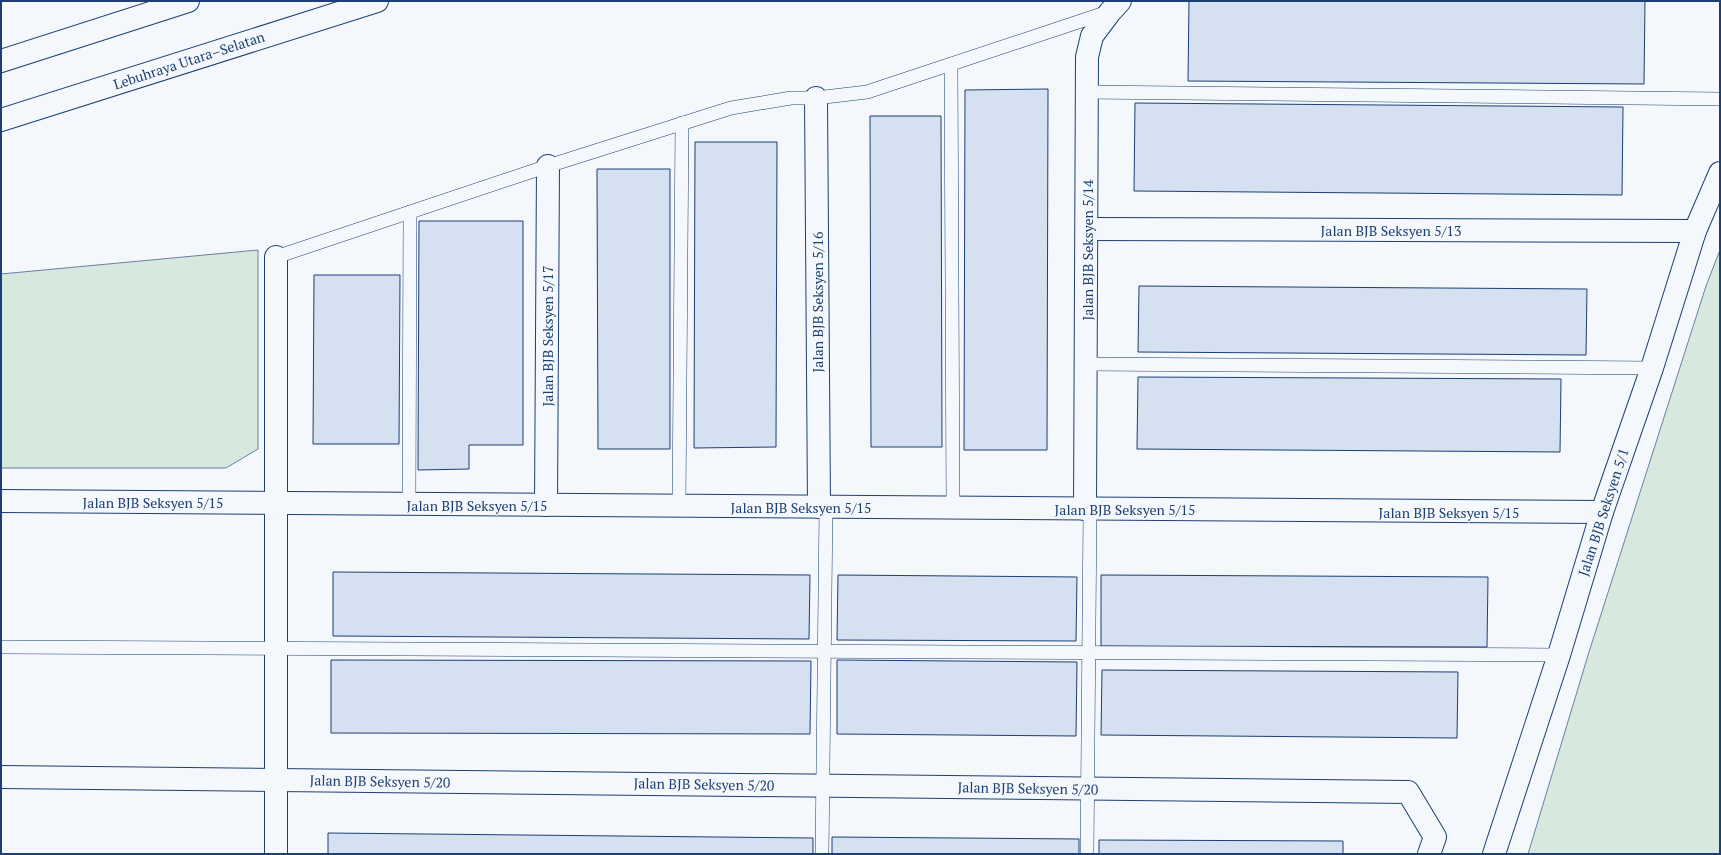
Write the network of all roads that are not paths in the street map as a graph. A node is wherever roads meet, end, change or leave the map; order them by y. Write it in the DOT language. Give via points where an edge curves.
graph roads {
  1 [pos="188,1"];
  2 [pos="377,1"];
  3 [pos="1115,6"];
  4 [pos="1,61"];
  5 [pos="951,64"];
  6 [pos="1087,92"];
  7 [pos="816,98"];
  8 [pos="1720,99"];
  9 [pos="1,120"];
  10 [pos="682,122"];
  11 [pos="548,166"];
  12 [pos="1720,173"];
  13 [pos="410,212"];
  14 [pos="1087,229"];
  15 [pos="1695,231"];
  16 [pos="276,257"];
  17 [pos="1085,364"];
  18 [pos="1652,368"];
  19 [pos="1,502"];
  20 [pos="275,503"];
  21 [pos="408,505"];
  22 [pos="546,505"];
  23 [pos="679,506"];
  24 [pos="822,507"];
  25 [pos="953,508"];
  26 [pos="1088,509"];
  27 [pos="1602,512"];
  28 [pos="1,647"];
  29 [pos="276,648"];
  30 [pos="824,652"];
  31 [pos="1089,653"];
  32 [pos="1559,655"];
  33 [pos="1,777"];
  34 [pos="276,780"];
  35 [pos="822,786"];
  36 [pos="1088,788"];
  37 [pos="276,854"];
  38 [pos="822,854"];
  39 [pos="1087,854"];
  40 [pos="1429,854"];
  41 [pos="1494,854"];
  1 -- 4 [label="main road"];
  2 -- 9 [label="main road, Lebuhraya Utara–Selatan"];
  3 -- 5 [label="lane"];
  3 -- 6 [label="main road, Jalan BJB Seksyen 5/14" via="1092,36 1087,57"];
  5 -- 7 [label="lane" via="867,92"];
  5 -- 25 [label="lane"];
  6 -- 8 [label="lane"];
  6 -- 14 [label="main road, Jalan BJB Seksyen 5/14"];
  7 -- 10 [label="lane" via="791,98 731,108"];
  7 -- 24 [label="main road, Jalan BJB Seksyen 5/16"];
  10 -- 11 [label="lane"];
  10 -- 23 [label="lane"];
  11 -- 13 [label="lane"];
  11 -- 22 [label="main road, Jalan BJB Seksyen 5/17"];
  12 -- 15 [label="main road, Jalan BJB Seksyen 5/1"];
  13 -- 16 [label="lane"];
  13 -- 21 [label="lane"];
  14 -- 15 [label="main road, Jalan BJB Seksyen 5/13"];
  14 -- 17 [label="main road, Jalan BJB Seksyen 5/14"];
  15 -- 18 [label="main road, Jalan BJB Seksyen 5/1"];
  16 -- 20 [label="main road"];
  17 -- 18 [label="lane"];
  17 -- 26 [label="main road, Jalan BJB Seksyen 5/14"];
  18 -- 27 [label="main road, Jalan BJB Seksyen 5/1"];
  19 -- 20 [label="main road, Jalan BJB Seksyen 5/15"];
  20 -- 21 [label="main road, Jalan BJB Seksyen 5/15"];
  20 -- 29 [label="main road"];
  21 -- 22 [label="main road, Jalan BJB Seksyen 5/15"];
  22 -- 23 [label="main road, Jalan BJB Seksyen 5/15"];
  23 -- 24 [label="main road, Jalan BJB Seksyen 5/15"];
  24 -- 25 [label="main road, Jalan BJB Seksyen 5/15"];
  24 -- 30 [label="lane"];
  25 -- 26 [label="main road, Jalan BJB Seksyen 5/15"];
  26 -- 27 [label="main road, Jalan BJB Seksyen 5/15"];
  26 -- 31 [label="lane"];
  27 -- 32 [label="main road, Jalan BJB Seksyen 5/1"];
  28 -- 29 [label="lane"];
  29 -- 30 [label="lane"];
  29 -- 34 [label="main road"];
  30 -- 31 [label="lane"];
  30 -- 35 [label="lane"];
  31 -- 32 [label="lane"];
  31 -- 36 [label="lane"];
  32 -- 41 [label="main road, Jalan BJB Seksyen 5/1"];
  33 -- 34 [label="main road, Jalan BJB Seksyen 5/20"];
  34 -- 35 [label="main road, Jalan BJB Seksyen 5/20"];
  34 -- 37 [label="main road"];
  35 -- 36 [label="main road, Jalan BJB Seksyen 5/20"];
  35 -- 38 [label="lane"];
  36 -- 39 [label="lane"];
  36 -- 40 [label="main road, Jalan BJB Seksyen 5/20" via="1408,792 1434,837"];
}
